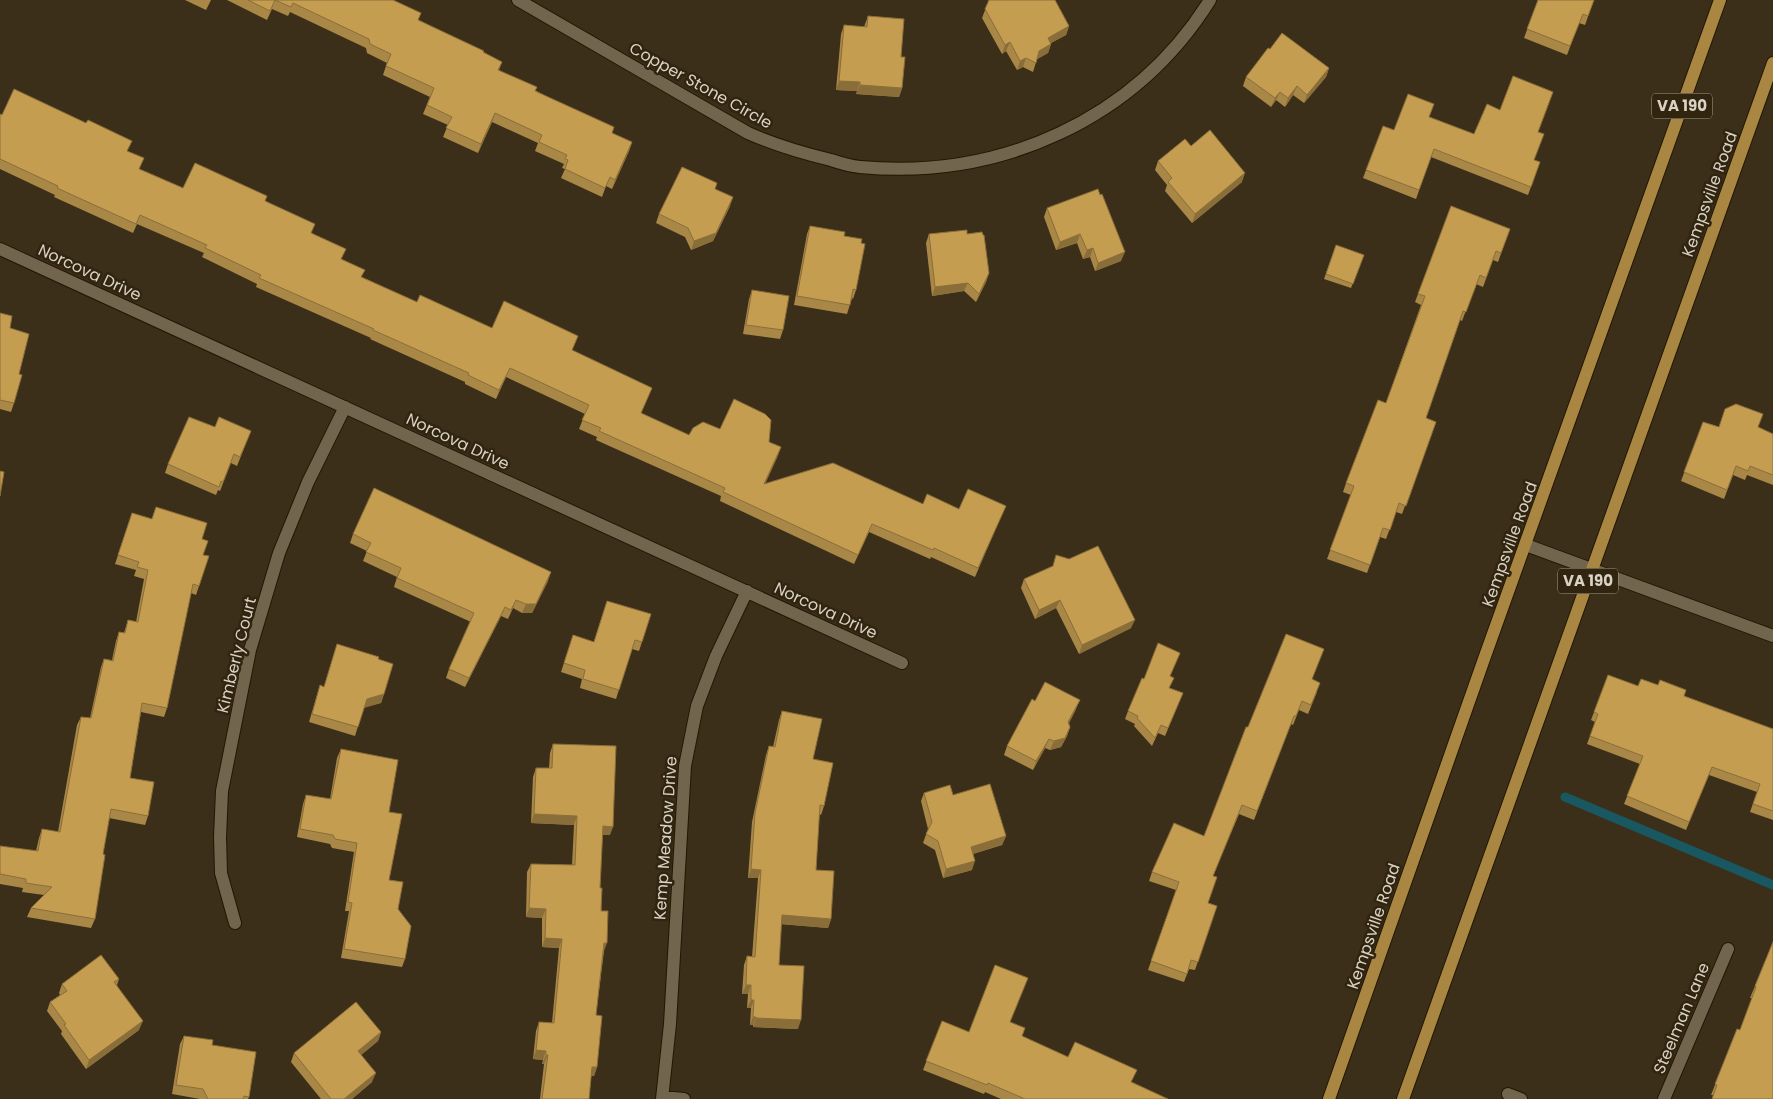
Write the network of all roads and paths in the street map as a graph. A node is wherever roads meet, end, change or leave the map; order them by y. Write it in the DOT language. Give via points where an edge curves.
graph roads {
  1 [pos="518,0"];
  2 [pos="1210,0"];
  3 [pos="1720,0"];
  4 [pos="1773,63"];
  5 [pos="0,249"];
  6 [pos="345,406"];
  7 [pos="1526,545"];
  8 [pos="1592,569"];
  9 [pos="746,591"];
  10 [pos="1773,636"];
  11 [pos="902,663"];
  12 [pos="235,923"];
  13 [pos="1728,949"];
  14 [pos="1508,1094"];
  15 [pos="662,1098"];
  16 [pos="684,1099"];
  17 [pos="1329,1099"];
  18 [pos="1403,1099"];
  19 [pos="1521,1099"];
  20 [pos="1664,1099"];
  1 -- 2 [label="street, Copper Stone Circle" via="770,143 858,167 923,169 1003,155 1068,130 1100,112 1160,64"];
  3 -- 7 [label="main road, Kempsville Road / VA 190"];
  4 -- 8 [label="main road, Kempsville Road / VA 190"];
  5 -- 6 [label="street, Norcova Drive"];
  6 -- 9 [label="street, Norcova Drive"];
  6 -- 12 [label="street, Kimberly Court" via="308,482 279,553 250,650 222,791 221,873"];
  7 -- 8 [label="street"];
  7 -- 17 [label="main road, Kempsville Road / VA 190"];
  8 -- 10 [label="street"];
  8 -- 18 [label="main road, Kempsville Road / VA 190"];
  9 -- 11 [label="street, Norcova Drive"];
  9 -- 15 [label="street, Kemp Meadow Drive" via="697,706 684,766 670,1024"];
  13 -- 20 [label="street, Steelman Lane"];
  14 -- 19 [label="street"];
  15 -- 16 [label="street"];
}
